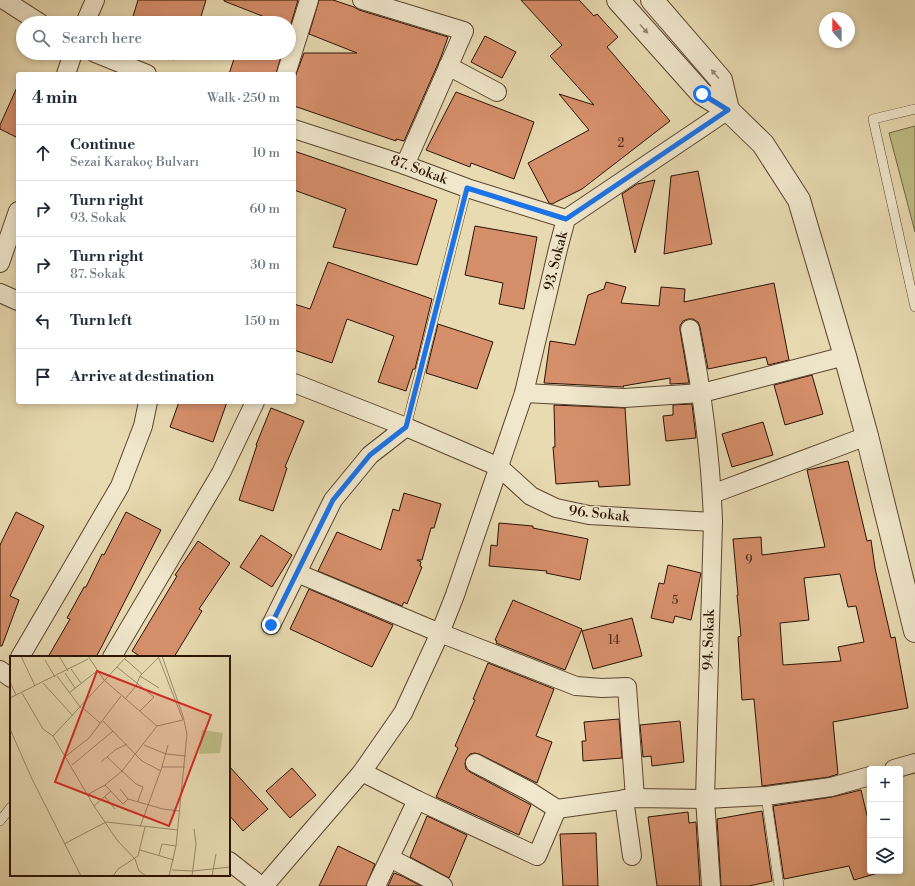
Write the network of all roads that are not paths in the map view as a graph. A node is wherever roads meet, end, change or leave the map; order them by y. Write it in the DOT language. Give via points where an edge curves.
graph roads {
  1 [pos="4,0"];
  2 [pos="94,0"];
  3 [pos="309,0"];
  4 [pos="362,0"];
  5 [pos="618,0"];
  6 [pos="652,0"];
  7 [pos="29,16"];
  8 [pos="88,16"];
  9 [pos="296,42"];
  10 [pos="71,60"];
  11 [pos="112,60"];
  12 [pos="290,60"];
  13 [pos="448,66"];
  14 [pos="67,72"];
  15 [pos="142,72"];
  16 [pos="287,72"];
  17 [pos="497,92"];
  18 [pos="915,109"];
  19 [pos="728,110"];
  20 [pos="296,130"];
  21 [pos="405,165"];
  22 [pos="467,188"];
  23 [pos="16,217"];
  24 [pos="566,219"];
  25 [pos="0,263"];
  26 [pos="0,293"];
  27 [pos="16,299"];
  28 [pos="915,307"];
  29 [pos="690,328"];
  30 [pos="845,356"];
  31 [pos="296,384"];
  32 [pos="524,394"];
  33 [pos="702,394"];
  34 [pos="148,404"];
  35 [pos="254,404"];
  36 [pos="406,427"];
  37 [pos="867,436"];
  38 [pos="499,467"];
  39 [pos="712,494"];
  40 [pos="713,522"];
  41 [pos="297,573"];
  42 [pos="271,625"];
  43 [pos="915,631"];
  44 [pos="440,633"];
  45 [pos="21,656"];
  46 [pos="113,656"];
  47 [pos="475,763"];
  48 [pos="915,763"];
  49 [pos="903,766"];
  50 [pos="362,772"];
  51 [pos="867,777"];
  52 [pos="766,796"];
  53 [pos="630,798"];
  54 [pos="705,799"];
  55 [pos="417,800"];
  56 [pos="10,808"];
  57 [pos="557,809"];
  58 [pos="0,821"];
  59 [pos="632,856"];
  60 [pos="390,858"];
  61 [pos="230,862"];
  62 [pos="262,886"];
  63 [pos="376,886"];
  64 [pos="443,886"];
  65 [pos="711,886"];
  66 [pos="779,886"];
  1 -- 7 [label="street"];
  2 -- 8 [label="street"];
  3 -- 9 [label="street"];
  4 -- 13 [label="street" via="464,31"];
  5 -- 19 [label="street, one-way" via="702,94"];
  19 -- 6 [label="street, one-way" via="721,80"];
  10 -- 14 [label="street"];
  11 -- 15 [label="street"];
  12 -- 16 [label="street"];
  13 -- 17 [label="street"];
  13 -- 21 [label="street"];
  18 -- 28 [label="lane" via="873,119"];
  19 -- 24 [label="street, 93. Sokak"];
  19 -- 30 [label="street" via="764,144 799,200"];
  20 -- 21 [label="street, 87. Sokak"];
  21 -- 22 [label="street, 87. Sokak"];
  22 -- 24 [label="street, 87. Sokak"];
  22 -- 36 [label="lane"];
  23 -- 25 [label="street"];
  24 -- 32 [label="street, 93. Sokak"];
  26 -- 27 [label="street"];
  29 -- 33 [label="street, 94. Sokak"];
  30 -- 33 [label="street"];
  30 -- 37 [label="street"];
  31 -- 36 [label="street, 96. Sokak"];
  32 -- 33 [label="street" via="624,398"];
  32 -- 38 [label="street, 93. Sokak"];
  33 -- 39 [label="street, 94. Sokak"];
  34 -- 45 [label="street" via="143,426 120,486"];
  35 -- 46 [label="street" via="221,473"];
  36 -- 38 [label="street, 96. Sokak"];
  36 -- 41 [label="street" via="370,455 333,500"];
  37 -- 39 [label="street"];
  37 -- 43 [label="street"];
  38 -- 40 [label="street, 96. Sokak" via="531,496 556,508 590,515"];
  38 -- 44 [label="street, 93. Sokak" via="456,595"];
  39 -- 40 [label="street, 94. Sokak"];
  40 -- 54 [label="street, 94. Sokak"];
  41 -- 42 [label="street"];
  41 -- 44 [label="street"];
  44 -- 50 [label="street, 93. Sokak" via="403,713"];
  44 -- 53 [label="street" via="576,686 627,687"];
  47 -- 57 [label="street"];
  48 -- 49 [label="street"];
  50 -- 55 [label="street"];
  50 -- 62 [label="street, 93. Sokak"];
  51 -- 52 [label="street" via="831,786"];
  52 -- 54 [label="street"];
  52 -- 66 [label="lane"];
  53 -- 54 [label="street"];
  53 -- 57 [label="street"];
  53 -- 59 [label="street"];
  54 -- 65 [label="street, 94. Sokak"];
  55 -- 57 [label="street" via="537,856"];
  55 -- 60 [label="street"];
  56 -- 58 [label="lane"];
  60 -- 63 [label="street"];
  60 -- 64 [label="street"];
  61 -- 62 [label="street"];
}
